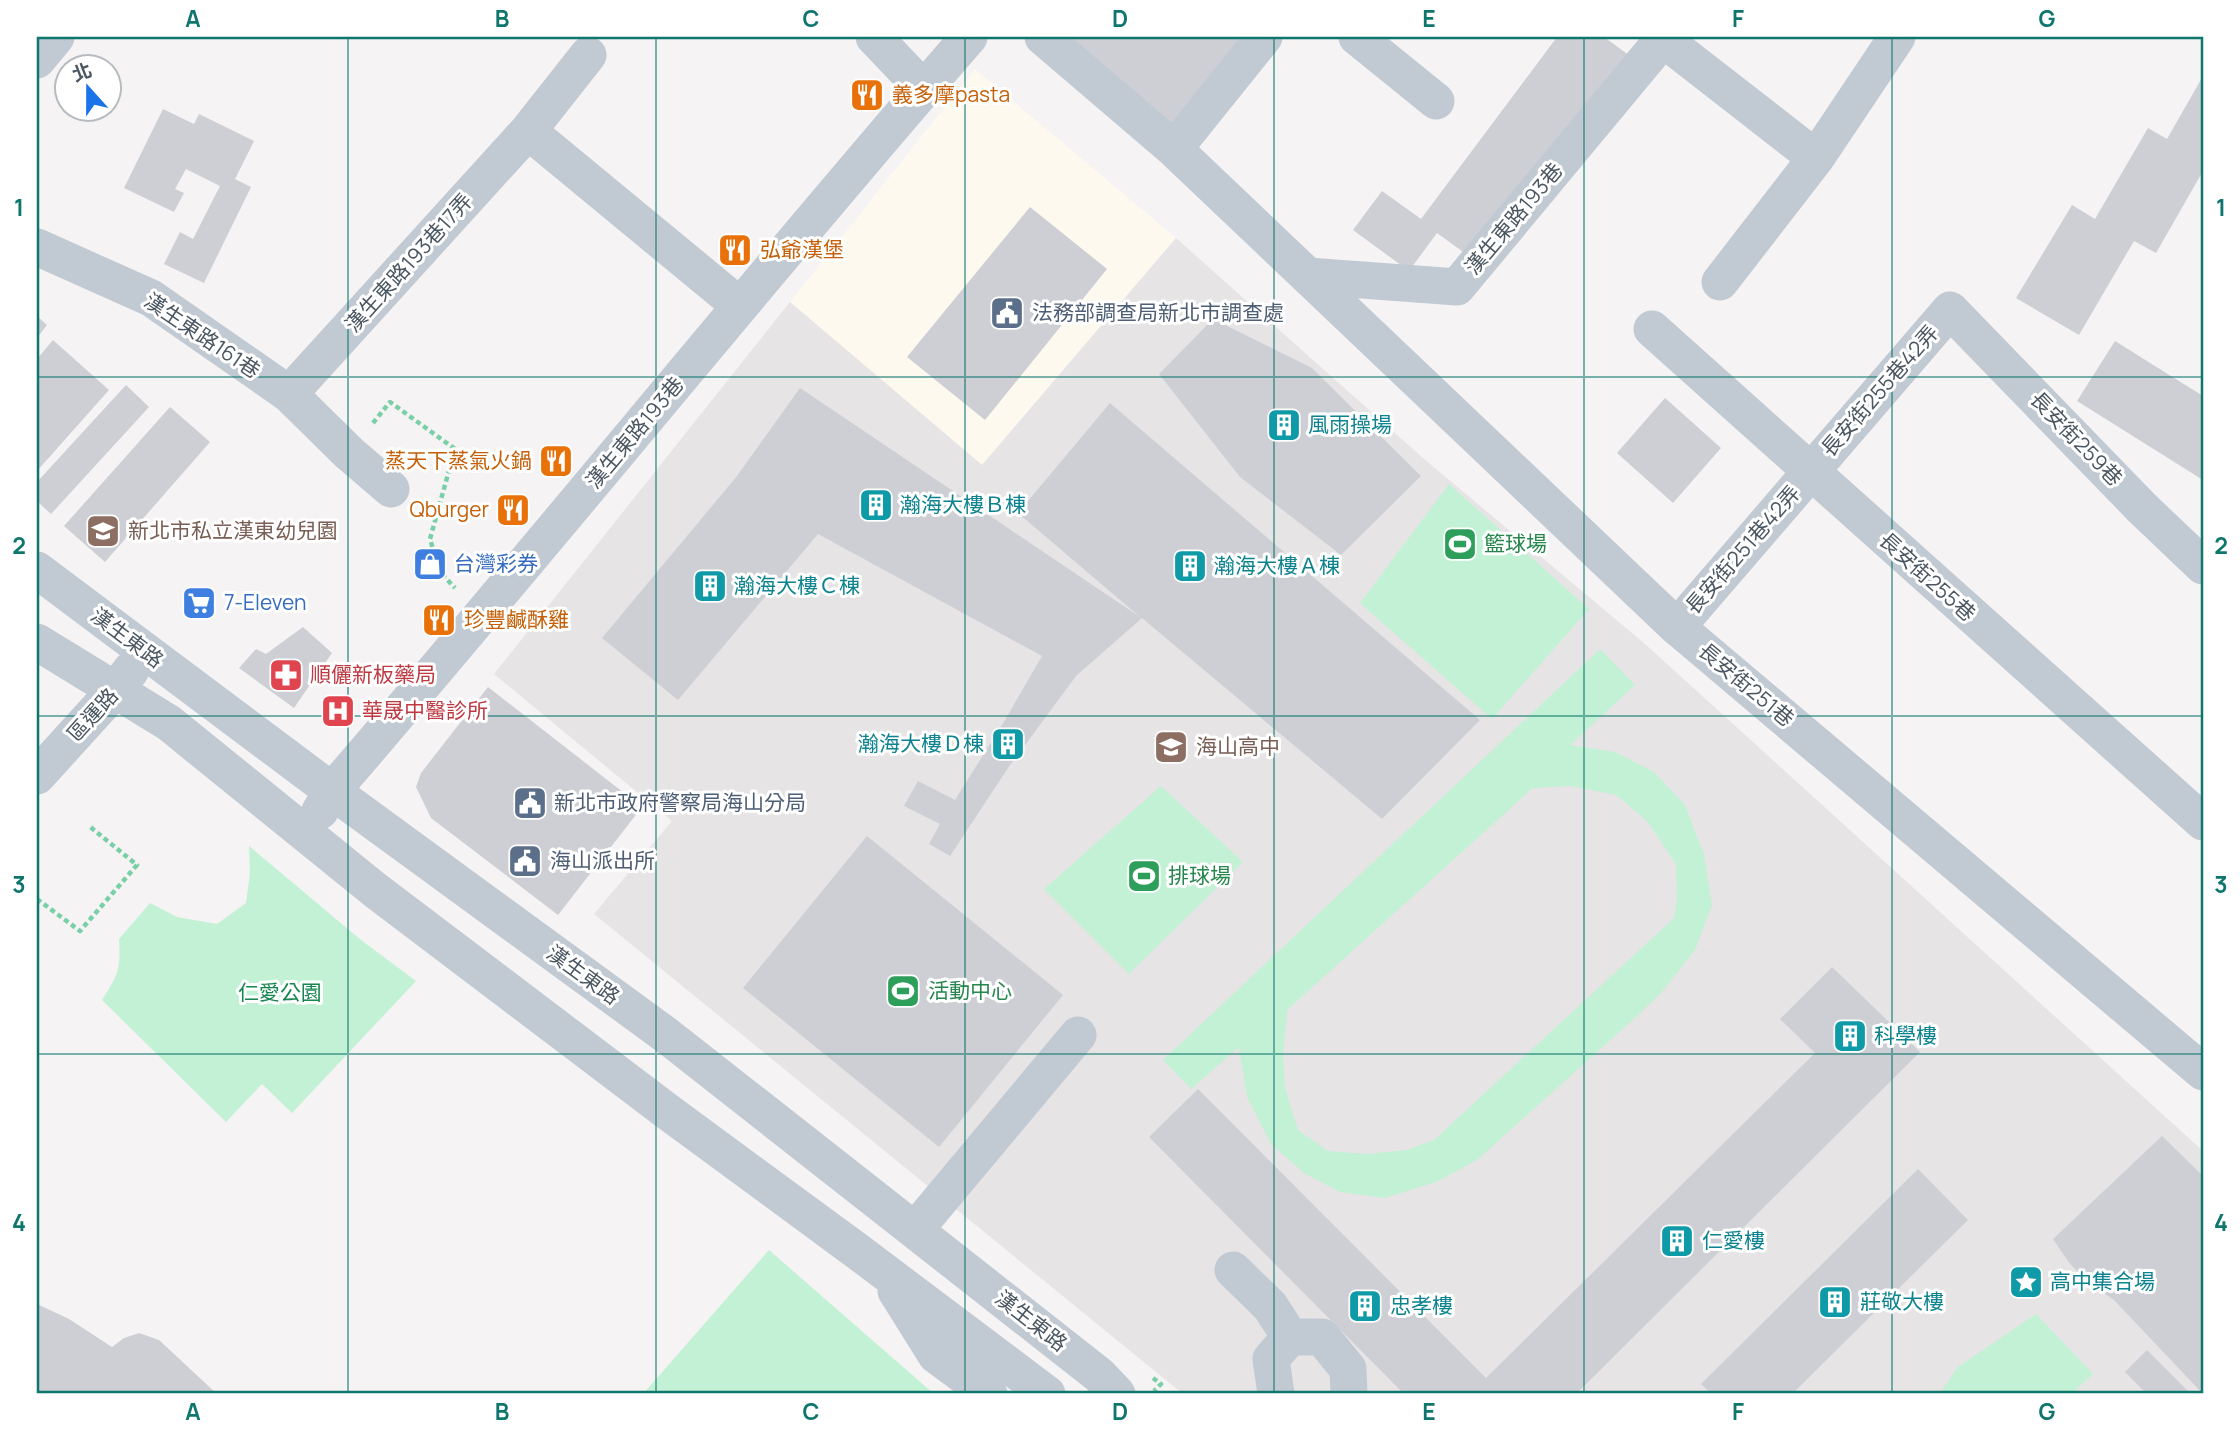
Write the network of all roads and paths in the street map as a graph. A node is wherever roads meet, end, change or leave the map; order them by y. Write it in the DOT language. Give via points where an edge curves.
graph roads {
  1 [pos="56,37"];
  2 [pos="874,37"];
  3 [pos="969,37"];
  4 [pos="1042,37"];
  5 [pos="1264,37"];
  6 [pos="1357,37"];
  7 [pos="1897,37"];
  8 [pos="1663,38"];
  9 [pos="588,55"];
  10 [pos="37,60"];
  11 [pos="914,79"];
  12 [pos="1436,101"];
  13 [pos="528,131"];
  14 [pos="1174,149"];
  15 [pos="1816,158"];
  16 [pos="37,247"];
  17 [pos="1308,276"];
  18 [pos="1720,282"];
  19 [pos="740,306"];
  20 [pos="1951,310"];
  21 [pos="1652,330"];
  22 [pos="289,394"];
  23 [pos="1810,472"];
  24 [pos="391,489"];
  25 [pos="2203,566"];
  26 [pos="37,570"];
  27 [pos="1677,627"];
  28 [pos="37,642"];
  29 [pos="145,651"];
  30 [pos="116,689"];
  31 [pos="37,776"];
  32 [pos="332,791"];
  33 [pos="2203,822"];
  34 [pos="89,826"];
  35 [pos="307,833"];
  36 [pos="37,899"];
  37 [pos="1078,1035"];
  38 [pos="2203,1072"];
  39 [pos="915,1230"];
  40 [pos="1233,1270"];
  41 [pos="885,1272"];
  42 [pos="1290,1336"];
  43 [pos="989,1394"];
  44 [pos="1047,1394"];
  45 [pos="1117,1394"];
  46 [pos="1276,1394"];
  47 [pos="1349,1394"];
  1 -- 10 [label="street"];
  2 -- 11 [label="street"];
  3 -- 19 [label="street, 漢生東路193巷"];
  4 -- 14 [label="street"];
  5 -- 14 [label="street"];
  6 -- 12 [label="street"];
  7 -- 15 [label="street"];
  8 -- 15 [label="street, 漢生東路193巷"];
  8 -- 17 [label="street, 漢生東路193巷" via="1457,287"];
  9 -- 13 [label="street, 漢生東路193巷17弄"];
  13 -- 19 [label="street"];
  13 -- 22 [label="street, 漢生東路193巷17弄"];
  14 -- 17 [label="street"];
  15 -- 18 [label="street"];
  16 -- 22 [label="street, 漢生東路161巷" via="151,298"];
  17 -- 27 [label="street, 長安街251巷"];
  19 -- 32 [label="street, 漢生東路193巷"];
  20 -- 23 [label="street, 長安街255巷42弄"];
  20 -- 25 [label="street, 長安街259巷"];
  21 -- 23 [label="street, 長安街255巷"];
  22 -- 24 [label="street, 漢生東路161巷"];
  23 -- 27 [label="street, 長安街251巷42弄"];
  23 -- 33 [label="street, 長安街255巷"];
  26 -- 29 [label="street, 漢生東路"];
  27 -- 38 [label="street, 長安街251巷"];
  28 -- 30 [label="street"];
  29 -- 30 [label="street, 區運路"];
  29 -- 32 [label="street, 漢生東路"];
  30 -- 31 [label="street, 區運路"];
  30 -- 35 [label="street" via="169,723"];
  32 -- 35 [label="street, 漢生東路193巷"];
  32 -- 39 [label="street, 漢生東路" via="666,1035"];
  34 -- 36 [label="path" via="138,865 80,932"];
  35 -- 41 [label="street" via="375,890"];
  37 -- 39 [label="street"];
  39 -- 45 [label="street, 漢生東路"];
  40 -- 42 [label="street" via="1270,1306"];
  41 -- 43 [label="street" via="936,1355"];
  41 -- 44 [label="street"];
  42 -- 46 [label="street" via="1271,1359"];
  42 -- 47 [label="street" via="1322,1337 1348,1369"];
}
